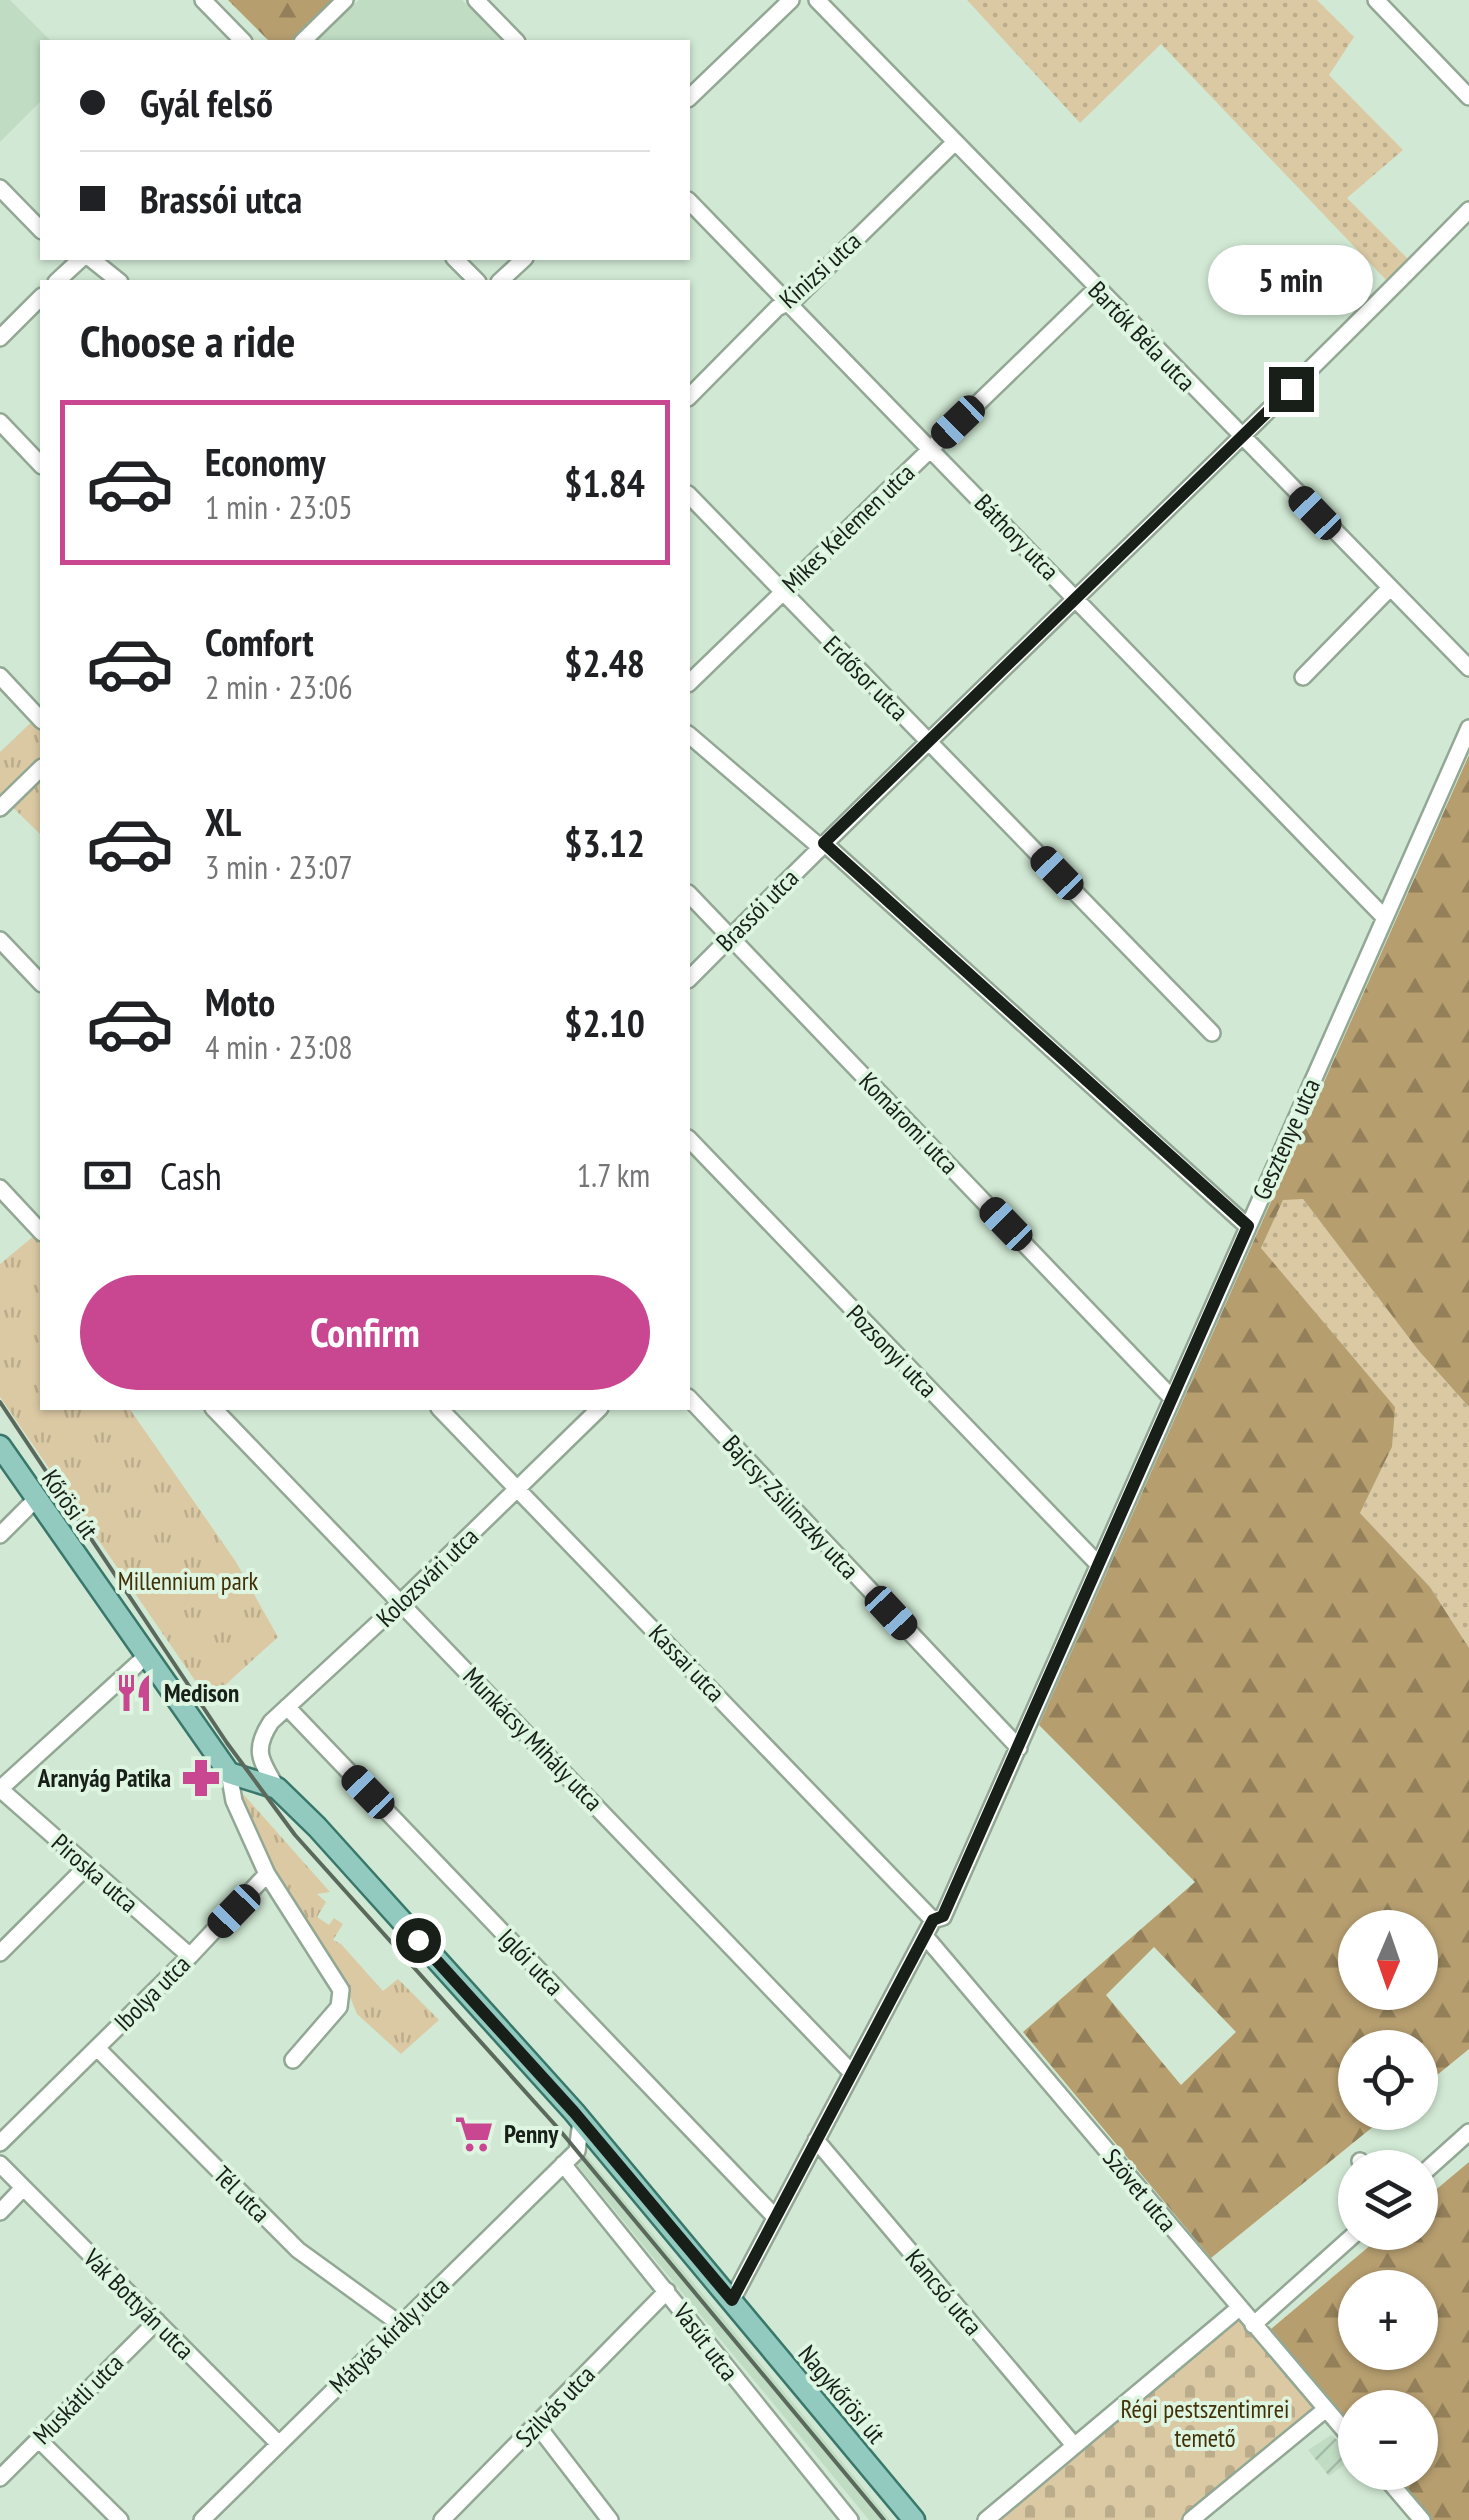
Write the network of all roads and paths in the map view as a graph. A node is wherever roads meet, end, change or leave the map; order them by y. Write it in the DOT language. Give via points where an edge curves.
graph roads {
  1 [pos="203,0"];
  2 [pos="345,0"];
  3 [pos="476,0"];
  4 [pos="791,0"];
  5 [pos="817,0"];
  6 [pos="1376,0"];
  7 [pos="242,40"];
  8 [pos="304,40"];
  9 [pos="515,40"];
  10 [pos="1469,96"];
  11 [pos="690,97"];
  12 [pos="954,143"];
  13 [pos="0,188"];
  14 [pos="690,202"];
  15 [pos="1469,210"];
  16 [pos="40,229"];
  17 [pos="78,260"];
  18 [pos="81,260"];
  19 [pos="456,260"];
  20 [pos="523,260"];
  21 [pos="58,280"];
  22 [pos="116,280"];
  23 [pos="476,280"];
  24 [pos="501,280"];
  25 [pos="1096,289"];
  26 [pos="40,298"];
  27 [pos="789,302"];
  28 [pos="0,338"];
  29 [pos="690,396"];
  30 [pos="0,422"];
  31 [pos="1241,437"];
  32 [pos="930,448"];
  33 [pos="40,464"];
  34 [pos="690,496"];
  35 [pos="1388,589"];
  36 [pos="781,592"];
  37 [pos="1074,596"];
  38 [pos="1469,668"];
  39 [pos="0,676"];
  40 [pos="1304,676"];
  41 [pos="690,682"];
  42 [pos="40,719"];
  43 [pos="1469,728"];
  44 [pos="690,736"];
  45 [pos="928,740"];
  46 [pos="40,770"];
  47 [pos="0,808"];
  48 [pos="822,845"];
  49 [pos="690,895"];
  50 [pos="1385,918"];
  51 [pos="730,937"];
  52 [pos="0,940"];
  53 [pos="690,978"];
  54 [pos="40,982"];
  55 [pos="1212,1033"];
  56 [pos="690,1140"];
  57 [pos="0,1188"];
  58 [pos="1248,1226"];
  59 [pos="40,1231"];
  60 [pos="1171,1397"];
  61 [pos="690,1400"];
  62 [pos="215,1410"];
  63 [pos="441,1410"];
  64 [pos="598,1410"];
  65 [pos="0,1446"];
  66 [pos="517,1490"];
  67 [pos="36,1499"];
  68 [pos="0,1535"];
  69 [pos="1097,1562"];
  70 [pos="402,1601"];
  71 [pos="144,1657"];
  72 [pos="287,1707"];
  73 [pos="259,1748"];
  74 [pos="1018,1748"];
  75 [pos="235,1776"];
  76 [pos="277,1788"];
  77 [pos="0,1789"];
  78 [pos="86,1866"];
  79 [pos="267,1874"];
  80 [pos="933,1920"];
  81 [pos="925,1936"];
  82 [pos="0,1952"];
  83 [pos="190,1956"];
  84 [pos="97,2048"];
  85 [pos="293,2060"];
  86 [pos="852,2074"];
  87 [pos="581,2120"];
  88 [pos="1469,2132"];
  89 [pos="816,2140"];
  90 [pos="0,2143"];
  91 [pos="578,2151"];
  92 [pos="608,2153"];
  93 [pos="807,2156"];
  94 [pos="831,2158"];
  95 [pos="1438,2160"];
  96 [pos="0,2164"];
  97 [pos="563,2164"];
  98 [pos="24,2188"];
  99 [pos="0,2212"];
  100 [pos="775,2216"];
  101 [pos="1338,2248"];
  102 [pos="667,2290"];
  103 [pos="732,2300"];
  104 [pos="1239,2308"];
  105 [pos="158,2321"];
  106 [pos="400,2324"];
  107 [pos="1253,2324"];
  108 [pos="1326,2410"];
  109 [pos="1338,2423"];
  110 [pos="537,2425"];
  111 [pos="38,2439"];
  112 [pos="278,2444"];
  113 [pos="1073,2444"];
  114 [pos="0,2478"];
  115 [pos="1396,2490"];
  116 [pos="448,2518"];
  117 [pos="120,2520"];
  118 [pos="202,2520"];
  119 [pos="610,2520"];
  120 [pos="850,2520"];
  121 [pos="914,2520"];
  122 [pos="986,2520"];
  123 [pos="1191,2520"];
  124 [pos="1422,2520"];
  1 -- 7 [label="street"];
  2 -- 8 [label="street"];
  3 -- 9 [label="street"];
  4 -- 11 [label="street"];
  5 -- 12 [label="street, Bartók Béla utca"];
  6 -- 10 [label="street"];
  12 -- 25 [label="street, Bartók Béla utca"];
  12 -- 27 [label="street, Kinizsi utca"];
  13 -- 16 [label="street"];
  14 -- 27 [label="street, Báthory utca"];
  15 -- 31 [label="street, Brassói utca"];
  17 -- 21 [label="street"];
  18 -- 22 [label="street"];
  19 -- 23 [label="street"];
  20 -- 24 [label="street"];
  25 -- 31 [label="street, Bartók Béla utca"];
  25 -- 32 [label="street, Mikes Kelemen utca"];
  26 -- 28 [label="street"];
  27 -- 29 [label="street, Kinizsi utca"];
  27 -- 32 [label="street, Báthory utca"];
  30 -- 33 [label="street"];
  31 -- 35 [label="street, Bartók Béla utca"];
  31 -- 37 [label="street, Brassói utca"];
  32 -- 36 [label="street, Mikes Kelemen utca"];
  32 -- 37 [label="street, Báthory utca"];
  34 -- 36 [label="street, Erdősor utca"];
  35 -- 38 [label="street, Bartók Béla utca"];
  35 -- 40 [label="street"];
  36 -- 41 [label="street, Mikes Kelemen utca"];
  36 -- 45 [label="street, Erdősor utca"];
  37 -- 45 [label="street, Brassói utca"];
  37 -- 50 [label="street, Báthory utca"];
  39 -- 42 [label="street"];
  43 -- 50 [label="street, Gesztenye utca"];
  44 -- 48 [label="street"];
  45 -- 48 [label="street, Brassói utca"];
  45 -- 55 [label="street, Erdősor utca"];
  46 -- 47 [label="street"];
  48 -- 51 [label="street, Brassói utca"];
  48 -- 58 [label="street"];
  49 -- 51 [label="street, Komáromi utca"];
  50 -- 58 [label="street, Gesztenye utca"];
  51 -- 53 [label="street, Brassói utca"];
  51 -- 60 [label="street, Komáromi utca"];
  52 -- 54 [label="street"];
  56 -- 69 [label="street, Pozsonyi utca"];
  57 -- 59 [label="street"];
  58 -- 60 [label="street, Gesztenye utca"];
  60 -- 69 [label="street, Gesztenye utca"];
  61 -- 74 [label="street, Bajcsy-Zsilinszky utca"];
  62 -- 70 [label="street, Munkácsy Mihály utca"];
  63 -- 66 [label="street, Kassai utca"];
  64 -- 66 [label="street, Kolozsvári utca"];
  65 -- 67 [label="main road, Kőrösi út"];
  66 -- 70 [label="street, Kolozsvári utca"];
  66 -- 80 [label="street, Kassai utca"];
  67 -- 68 [label="street"];
  67 -- 71 [label="main road, Kőrösi út"];
  69 -- 74 [label="street, Gesztenye utca"];
  70 -- 72 [label="street, Kolozsvári utca"];
  70 -- 86 [label="street, Munkácsy Mihály utca"];
  71 -- 75 [label="main road, Kőrösi út"];
  71 -- 77 [label="street"];
  72 -- 73 [label="street, Kolozsvári utca"];
  72 -- 100 [label="street, Iglói utca"];
  73 -- 75 [label="street, Kolozsvári utca" via="256,1762"];
  73 -- 76 [label="street"];
  74 -- 80 [label="street, Gesztenye utca" via="943,1916"];
  75 -- 76 [label="main road"];
  75 -- 79 [label="street" via="234,1802"];
  76 -- 87 [label="main road"];
  77 -- 78 [label="street, Piroska utca"];
  78 -- 82 [label="street"];
  78 -- 83 [label="street, Piroska utca"];
  79 -- 83 [label="street, Ibolya utca"];
  79 -- 85 [label="street" via="341,1990 339,2006"];
  80 -- 81 [label="street, Gesztenye utca"];
  81 -- 86 [label="street, Gesztenye utca"];
  81 -- 104 [label="street, Szövet utca"];
  83 -- 84 [label="street, Ibolya utca"];
  84 -- 90 [label="street, Ibolya utca"];
  84 -- 106 [label="street, Tél utca" via="298,2250"];
  86 -- 89 [label="street, Gesztenye utca"];
  87 -- 91 [label="street"];
  87 -- 92 [label="main road"];
  88 -- 95 [label="street"];
  89 -- 93 [label="street, Gesztenye utca"];
  89 -- 94 [label="street, Kancsó utca"];
  91 -- 92 [label="street"];
  91 -- 97 [label="street, Mátyás király utca"];
  92 -- 103 [label="main road"];
  93 -- 94 [label="street"];
  93 -- 100 [label="street, Gesztenye utca"];
  94 -- 113 [label="street, Kancsó utca"];
  96 -- 98 [label="street, Vak Bottyán utca"];
  97 -- 102 [label="street, Vasút utca"];
  97 -- 106 [label="street, Mátyás király utca"];
  98 -- 99 [label="street"];
  98 -- 105 [label="street, Vak Bottyán utca"];
  100 -- 103 [label="street, Gesztenye utca"];
  101 -- 107 [label="street"];
  102 -- 110 [label="street, Szilvás utca"];
  102 -- 120 [label="street, Vasút utca"];
  103 -- 121 [label="main road, Nagykőrösi út"];
  104 -- 107 [label="street, Szövet utca"];
  104 -- 113 [label="street"];
  105 -- 111 [label="street, Muskátli utca"];
  105 -- 112 [label="street, Vak Bottyán utca"];
  106 -- 112 [label="street, Mátyás király utca"];
  107 -- 108 [label="street, Szövet utca"];
  108 -- 109 [label="street, Szövet utca"];
  108 -- 123 [label="street"];
  110 -- 116 [label="street, Szilvás utca"];
  110 -- 119 [label="street"];
  111 -- 114 [label="street, Muskátli utca"];
  111 -- 117 [label="street"];
  112 -- 118 [label="street, Mátyás király utca"];
  113 -- 122 [label="street"];
  115 -- 124 [label="street"];
}
